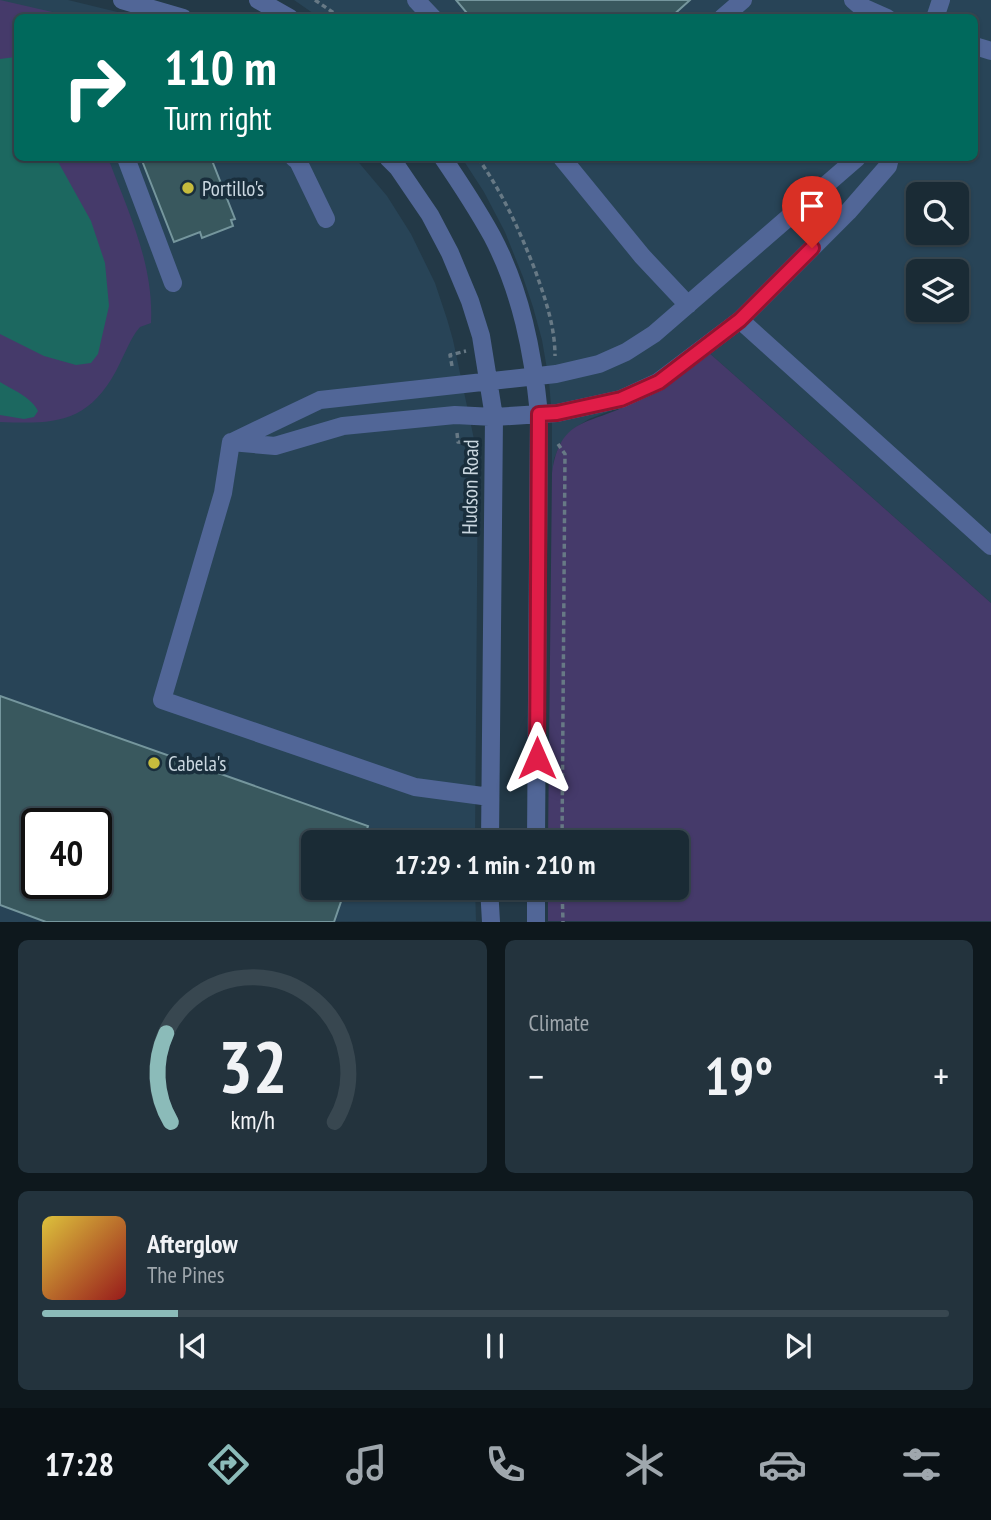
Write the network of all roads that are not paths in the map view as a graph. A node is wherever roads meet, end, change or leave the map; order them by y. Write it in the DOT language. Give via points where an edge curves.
graph roads {
  1 [pos="122,0"];
  2 [pos="258,0"];
  3 [pos="416,0"];
  4 [pos="743,0"];
  5 [pos="853,0"];
  6 [pos="169,14"];
  7 [pos="283,14"];
  8 [pos="429,14"];
  9 [pos="727,14"];
  10 [pos="878,14"];
  11 [pos="128,161"];
  12 [pos="298,161"];
  13 [pos="391,161"];
  14 [pos="445,161"];
  15 [pos="565,161"];
  16 [pos="854,161"];
  17 [pos="889,161"];
  18 [pos="326,219"];
  19 [pos="173,283"];
  20 [pos="688,305"];
  21 [pos="740,320"];
  22 [pos="535,375"];
  23 [pos="488,380"];
  24 [pos="539,414"];
  25 [pos="494,416"];
  26 [pos="231,442"];
  27 [pos="991,546"];
  28 [pos="490,797"];
  29 [pos="489,830"];
  30 [pos="536,830"];
  31 [pos="490,900"];
  32 [pos="536,900"];
  33 [pos="491,922"];
  34 [pos="536,922"];
  1 -- 6 [label="street"];
  2 -- 7 [label="street"];
  3 -- 8 [label="street"];
  4 -- 9 [label="street"];
  5 -- 10 [label="street"];
  11 -- 19 [label="street"];
  12 -- 18 [label="street"];
  13 -- 23 [label="street, Hudson Road" via="430,215 450,253 481,336"];
  14 -- 22 [label="street" via="492,237 515,288"];
  15 -- 20 [label="street"];
  16 -- 20 [label="street"];
  17 -- 21 [label="street" via="848,212"];
  20 -- 22 [label="street" via="626,352 599,364"];
  21 -- 24 [label="street" via="659,382 621,399"];
  21 -- 27 [label="street"];
  22 -- 23 [label="street"];
  22 -- 24 [label="street"];
  23 -- 25 [label="street, Hudson Road"];
  23 -- 26 [label="street" via="320,400"];
  24 -- 25 [label="street"];
  24 -- 30 [label="street"];
  25 -- 26 [label="street" via="455,415 343,426 275,446"];
  25 -- 28 [label="street, Hudson Road"];
  26 -- 28 [label="street" via="223,494 162,700 415,787"];
  28 -- 29 [label="street, Hudson Road"];
  31 -- 33 [label="street"];
  32 -- 34 [label="street"];
}
